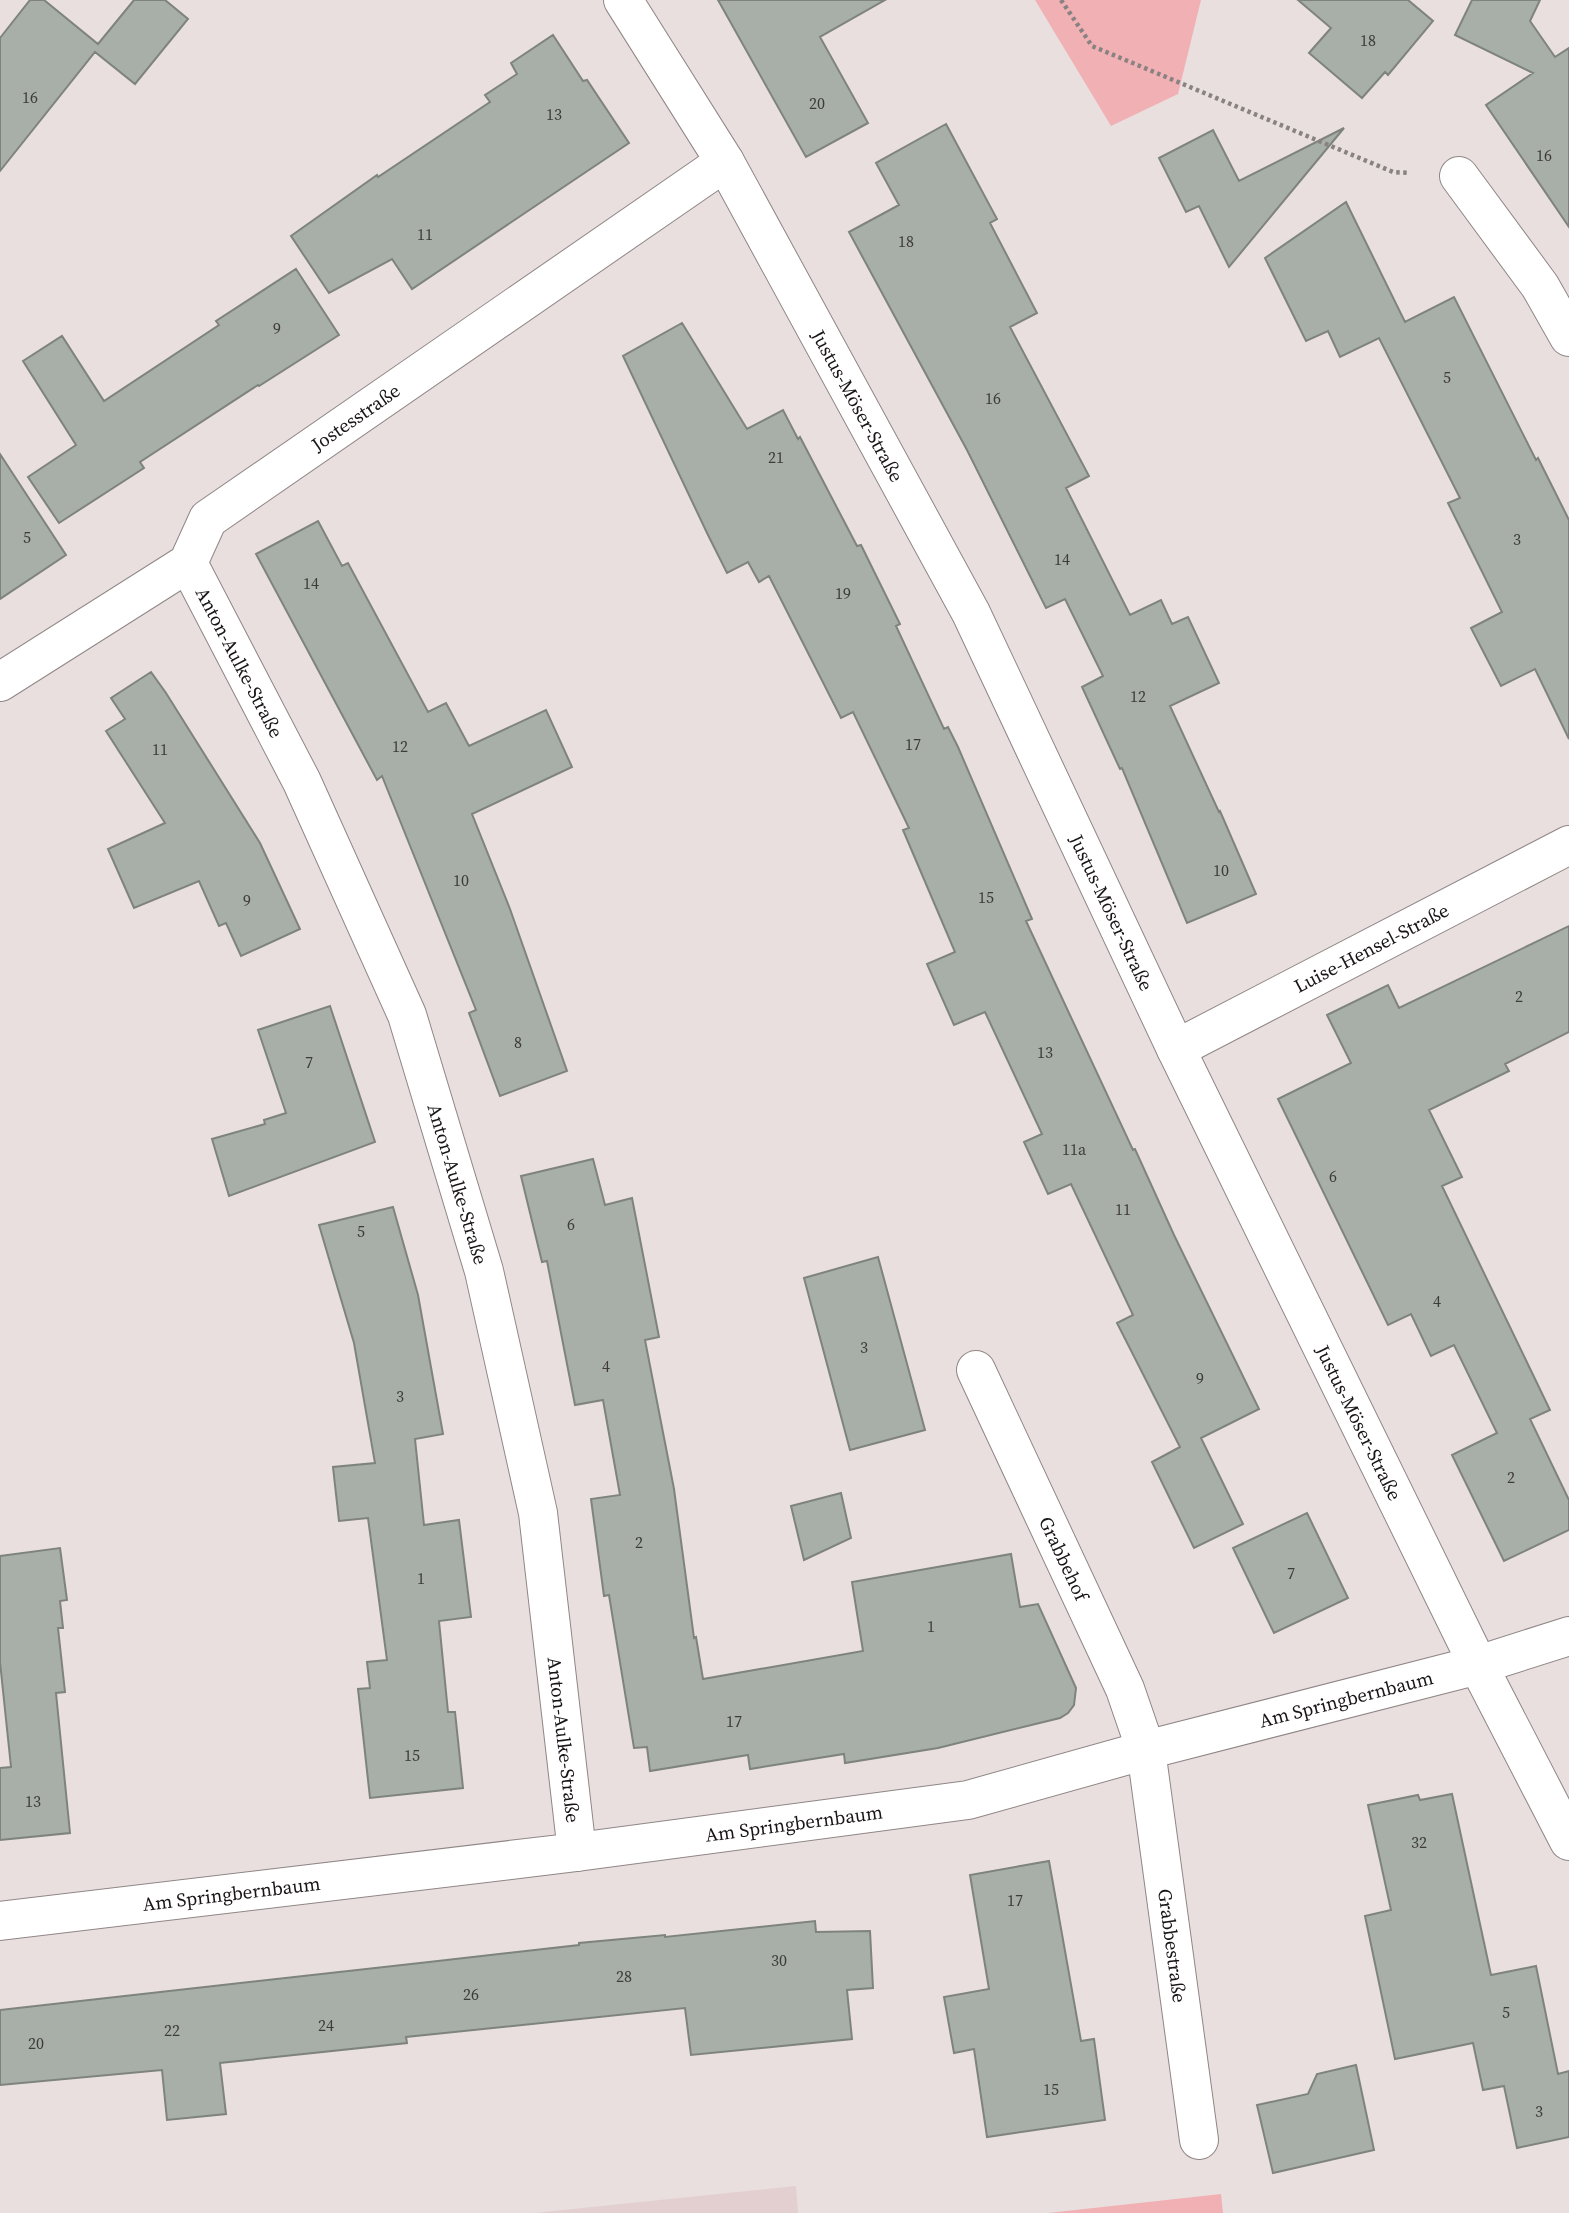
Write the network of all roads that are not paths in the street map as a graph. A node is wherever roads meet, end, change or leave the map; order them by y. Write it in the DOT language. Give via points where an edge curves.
graph roads {
  1 [pos="623,0"];
  2 [pos="725,162"];
  3 [pos="1459,176"];
  4 [pos="1569,337"];
  5 [pos="188,563"];
  6 [pos="0,682"];
  7 [pos="1569,845"];
  8 [pos="1176,1049"];
  9 [pos="976,1370"];
  10 [pos="1569,1636"];
  11 [pos="1478,1665"];
  12 [pos="1146,1750"];
  13 [pos="1569,1841"];
  14 [pos="577,1852"];
  15 [pos="0,1921"];
  16 [pos="1199,2140"];
  1 -- 2 [label="street, Justus-Möser-Straße"];
  2 -- 5 [label="street, Jostesstraße" via="208,519"];
  2 -- 8 [label="street, Justus-Möser-Straße" via="971,613"];
  3 -- 4 [label="street" via="1540,286"];
  5 -- 6 [label="street"];
  5 -- 14 [label="street, Anton-Aulke-Straße" via="302,782 407,1015 484,1271 538,1513"];
  7 -- 8 [label="street, Luise-Hensel-Straße"];
  8 -- 11 [label="street, Justus-Möser-Straße"];
  9 -- 12 [label="street, Grabbehof" via="1125,1689"];
  10 -- 11 [label="street, Am Springbernbaum"];
  11 -- 12 [label="street, Am Springbernbaum"];
  11 -- 13 [label="street, Justus-Möser-Straße"];
  12 -- 14 [label="street, Am Springbernbaum" via="968,1800"];
  12 -- 16 [label="street, Grabbestraße"];
  14 -- 15 [label="street, Am Springbernbaum"];
}
